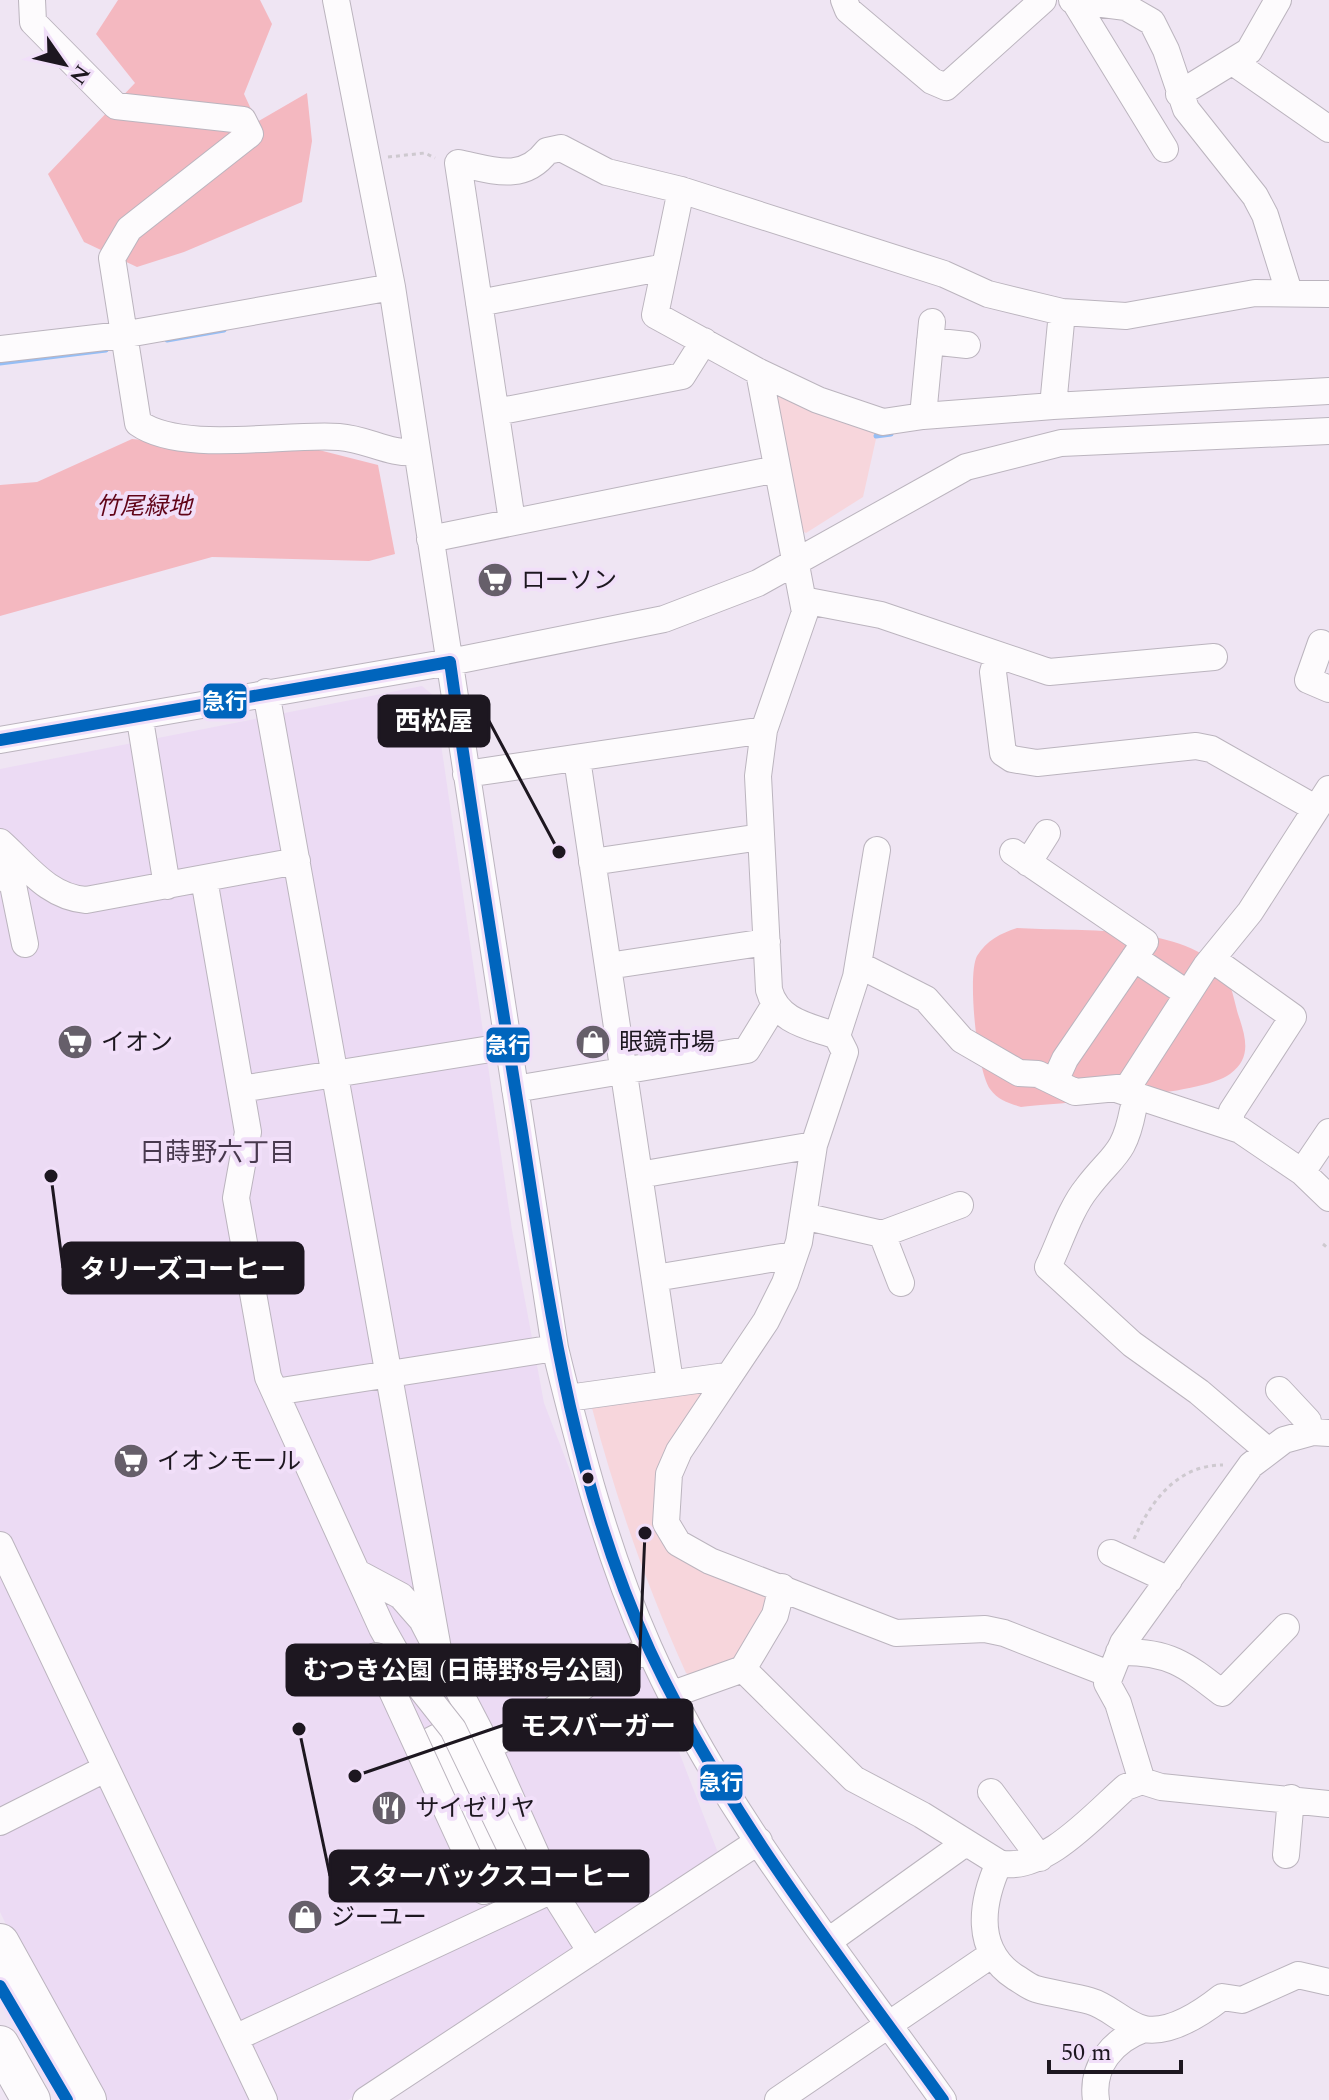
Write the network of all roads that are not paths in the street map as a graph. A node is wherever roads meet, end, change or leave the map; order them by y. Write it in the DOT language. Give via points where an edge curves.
graph roads {
  1 [pos="32,0"];
  2 [pos="336,0"];
  3 [pos="844,0"];
  4 [pos="1043,0"];
  5 [pos="1278,0"];
  6 [pos="1074,1"];
  7 [pos="1233,62"];
  8 [pos="1179,94"];
  9 [pos="1329,129"];
  10 [pos="1165,149"];
  11 [pos="681,190"];
  12 [pos="665,267"];
  13 [pos="392,287"];
  14 [pos="1289,292"];
  15 [pos="1329,294"];
  16 [pos="479,303"];
  17 [pos="1062,312"];
  18 [pos="122,335"];
  19 [pos="704,341"];
  20 [pos="967,345"];
  21 [pos="0,349"];
  22 [pos="759,372"];
  23 [pos="1329,391"];
  24 [pos="1053,406"];
  25 [pos="496,412"];
  26 [pos="923,416"];
  27 [pos="1329,431"];
  28 [pos="417,452"];
  29 [pos="777,469"];
  30 [pos="512,521"];
  31 [pos="430,539"];
  32 [pos="794,564"];
  33 [pos="803,600"];
  34 [pos="1321,643"];
  35 [pos="1214,657"];
  36 [pos="997,658"];
  37 [pos="450,662"];
  38 [pos="1329,689"];
  39 [pos="267,698"];
  40 [pos="141,726"];
  41 [pos="764,730"];
  42 [pos="1221,735"];
  43 [pos="0,740"];
  44 [pos="0,752"];
  45 [pos="577,759"];
  46 [pos="466,774"];
  47 [pos="1324,794"];
  48 [pos="1047,833"];
  49 [pos="761,837"];
  50 [pos="0,842"];
  51 [pos="877,850"];
  52 [pos="297,861"];
  53 [pos="592,862"];
  54 [pos="0,872"];
  55 [pos="204,879"];
  56 [pos="167,886"];
  57 [pos="767,942"];
  58 [pos="25,944"];
  59 [pos="1134,958"];
  60 [pos="1212,959"];
  61 [pos="608,966"];
  62 [pos="856,977"];
  63 [pos="1188,994"];
  64 [pos="774,1006"];
  65 [pos="837,1036"];
  66 [pos="509,1046"];
  67 [pos="623,1070"];
  68 [pos="336,1073"];
  69 [pos="1055,1081"];
  70 [pos="241,1089"];
  71 [pos="515,1089"];
  72 [pos="1126,1100"];
  73 [pos="1229,1126"];
  74 [pos="1329,1132"];
  75 [pos="814,1145"];
  76 [pos="1302,1172"];
  77 [pos="639,1175"];
  78 [pos="1329,1198"];
  79 [pos="960,1205"];
  80 [pos="803,1216"];
  81 [pos="882,1234"];
  82 [pos="794,1255"];
  83 [pos="655,1278"];
  84 [pos="901,1283"];
  85 [pos="555,1348"];
  86 [pos="391,1376"];
  87 [pos="726,1376"];
  88 [pos="670,1382"];
  89 [pos="1279,1390"];
  90 [pos="275,1392"];
  91 [pos="568,1398"];
  92 [pos="1319,1433"];
  93 [pos="1259,1457"];
  94 [pos="0,1545"];
  95 [pos="1118,1556"];
  96 [pos="358,1573"];
  97 [pos="1169,1580"];
  98 [pos="782,1587"];
  99 [pos="1286,1627"];
  100 [pos="438,1649"];
  101 [pos="649,1649"];
  102 [pos="1114,1663"];
  103 [pos="743,1669"];
  104 [pos="349,1670"];
  105 [pos="673,1694"];
  106 [pos="453,1729"];
  107 [pos="488,1747"];
  108 [pos="105,1769"];
  109 [pos="1142,1781"];
  110 [pos="991,1792"];
  111 [pos="1291,1798"];
  112 [pos="1329,1804"];
  113 [pos="0,1822"];
  114 [pos="759,1841"];
  115 [pos="964,1844"];
  116 [pos="1286,1855"];
  117 [pos="1040,1858"];
  118 [pos="999,1863"];
  119 [pos="552,1890"];
  120 [pos="830,1940"];
  121 [pos="0,1943"];
  122 [pos="591,1952"];
  123 [pos="991,1955"];
  124 [pos="1329,1982"];
  125 [pos="0,1986"];
  126 [pos="891,2026"];
  127 [pos="1144,2029"];
  128 [pos="235,2038"];
  129 [pos="0,2045"];
  130 [pos="807,2092"];
  131 [pos="18,2095"];
  132 [pos="67,2100"];
  133 [pos="87,2100"];
  134 [pos="264,2100"];
  135 [pos="366,2100"];
  136 [pos="778,2100"];
  137 [pos="943,2100"];
  138 [pos="1096,2100"];
  1 -- 18 [label="street" via="33,22 116,106 243,120 250,134 129,229 115,248"];
  2 -- 13 [label="street"];
  3 -- 4 [label="street" via="848,10 946,87"];
  5 -- 7 [label="street" via="1249,51"];
  6 -- 8 [label="street" via="1126,7 1152,22"];
  6 -- 10 [label="street"];
  7 -- 8 [label="street"];
  7 -- 9 [label="street"];
  8 -- 14 [label="street" via="1214,148 1255,196"];
  11 -- 12 [label="street"];
  11 -- 16 [label="street" via="607,172 561,148 547,151 524,171 458,163"];
  11 -- 17 [label="street" via="944,274 988,294"];
  12 -- 16 [label="street"];
  12 -- 19 [label="street" via="655,315"];
  13 -- 18 [label="street"];
  13 -- 28 [label="street"];
  14 -- 15 [label="street"];
  14 -- 17 [label="street" via="1126,316"];
  16 -- 25 [label="street"];
  17 -- 24 [label="street"];
  18 -- 21 [label="street"];
  18 -- 28 [label="street" via="138,373 138,423 152,433 234,440 339,437 370,442 396,454"];
  19 -- 22 [label="street"];
  19 -- 25 [label="street" via="682,376"];
  20 -- 26 [label="street" via="931,332"];
  22 -- 26 [label="street" via="883,422"];
  22 -- 29 [label="street"];
  23 -- 24 [label="street"];
  24 -- 26 [label="street"];
  25 -- 30 [label="street"];
  27 -- 32 [label="street" via="1061,443 998,458 936,481"];
  28 -- 31 [label="street"];
  29 -- 30 [label="street"];
  29 -- 32 [label="street"];
  30 -- 31 [label="street"];
  31 -- 37 [label="street"];
  32 -- 33 [label="street"];
  32 -- 37 [label="street" via="664,619"];
  33 -- 36 [label="street" via="881,615"];
  33 -- 41 [label="street" via="800,631"];
  34 -- 38 [label="street" via="1308,680"];
  35 -- 36 [label="street" via="1049,672"];
  36 -- 47 [label="street" via="993,672 1003,753 1012,759 1037,763 1196,746"];
  37 -- 39 [label="street"];
  37 -- 46 [label="street"];
  39 -- 40 [label="street"];
  39 -- 43 [label="street"];
  39 -- 52 [label="street"];
  40 -- 44 [label="street"];
  40 -- 56 [label="street"];
  41 -- 45 [label="street"];
  41 -- 49 [label="street" via="758,776"];
  42 -- 47 [label="street"];
  45 -- 46 [label="street"];
  45 -- 53 [label="street"];
  46 -- 66 [label="street"];
  47 -- 60 [label="street" via="1250,912"];
  48 -- 59 [label="street" via="1020,857 1145,942"];
  49 -- 53 [label="street"];
  49 -- 57 [label="street"];
  50 -- 56 [label="street" via="68,899"];
  51 -- 62 [label="street"];
  52 -- 55 [label="street"];
  52 -- 68 [label="street"];
  53 -- 61 [label="street"];
  54 -- 58 [label="street" via="13,885"];
  55 -- 56 [label="street"];
  55 -- 70 [label="street"];
  57 -- 61 [label="street"];
  57 -- 64 [label="street"];
  59 -- 63 [label="street"];
  59 -- 69 [label="street"];
  60 -- 63 [label="street"];
  60 -- 73 [label="street" via="1293,1017 1232,1111"];
  61 -- 67 [label="street"];
  62 -- 65 [label="street"];
  62 -- 69 [label="street" via="865,968 926,999 962,1040 1019,1073"];
  63 -- 72 [label="street" via="1128,1087"];
  64 -- 65 [label="street" via="793,1020"];
  64 -- 67 [label="street" via="747,1050"];
  65 -- 75 [label="street" via="845,1052"];
  66 -- 68 [label="street"];
  66 -- 71 [label="street"];
  67 -- 71 [label="street"];
  67 -- 77 [label="street"];
  68 -- 70 [label="street"];
  68 -- 86 [label="street"];
  69 -- 72 [label="street" via="1075,1092"];
  70 -- 90 [label="street" via="248,1132 236,1198"];
  71 -- 85 [label="street"];
  72 -- 73 [label="street"];
  72 -- 93 [label="street" via="1127,1140 1085,1189 1048,1267 1132,1344 1199,1392"];
  73 -- 76 [label="street"];
  74 -- 76 [label="street"];
  75 -- 77 [label="street"];
  75 -- 80 [label="street"];
  76 -- 78 [label="street"];
  77 -- 83 [label="street"];
  79 -- 81 [label="street"];
  80 -- 81 [label="street"];
  80 -- 82 [label="street"];
  81 -- 84 [label="street"];
  82 -- 83 [label="street"];
  82 -- 87 [label="street" via="766,1321"];
  83 -- 88 [label="street"];
  85 -- 86 [label="street"];
  85 -- 91 [label="street"];
  86 -- 90 [label="street"];
  86 -- 100 [label="street"];
  87 -- 88 [label="street"];
  87 -- 98 [label="street" via="669,1474 666,1523 678,1543 710,1561"];
  88 -- 91 [label="street"];
  89 -- 92 [label="street"];
  90 -- 96 [label="street"];
  91 -- 101 [label="street" via="606,1539"];
  92 -- 93 [label="street" via="1284,1440"];
  93 -- 97 [label="street"];
  94 -- 108 [label="street"];
  95 -- 97 [label="street"];
  96 -- 100 [label="street" via="401,1596"];
  96 -- 106 [label="street, bridge" via="404,1667"];
  97 -- 102 [label="street"];
  98 -- 102 [label="street" via="896,1633 985,1629"];
  98 -- 103 [label="street" via="775,1615"];
  99 -- 102 [label="street" via="1222,1693 1183,1663 1154,1652"];
  100 -- 107 [label="street"];
  101 -- 105 [label="street"];
  101 -- 107 [label="street" via="606,1669 540,1720"];
  102 -- 109 [label="street" via="1107,1683"];
  103 -- 105 [label="street"];
  103 -- 115 [label="street" via="854,1779"];
  104 -- 106 [label="street, bridge" via="376,1656 484,1891 522,1872"];
  105 -- 114 [label="street"];
  106 -- 107 [label="street" via="430,1741 491,1869 512,1857 468,1757"];
  107 -- 119 [label="street"];
  108 -- 113 [label="street"];
  108 -- 128 [label="street"];
  109 -- 111 [label="street"];
  109 -- 117 [label="street" via="1126,1787"];
  110 -- 117 [label="street"];
  111 -- 112 [label="street"];
  111 -- 116 [label="street"];
  114 -- 120 [label="street"];
  114 -- 122 [label="street"];
  115 -- 118 [label="street"];
  115 -- 120 [label="street"];
  117 -- 118 [label="street" via="1010,1866"];
  118 -- 123 [label="street" via="984,1916"];
  119 -- 122 [label="street"];
  119 -- 128 [label="street"];
  120 -- 126 [label="street"];
  121 -- 133 [label="highway"];
  122 -- 135 [label="street"];
  123 -- 126 [label="street"];
  123 -- 127 [label="street" via="1033,1989 1094,2001"];
  124 -- 127 [label="street" via="1298,1975 1242,2000 1222,1997 1199,2015 1172,2025"];
  125 -- 132 [label="highway"];
  126 -- 130 [label="street"];
  126 -- 137 [label="street"];
  127 -- 138 [label="street" via="1114,2046 1100,2065 1093,2082"];
  128 -- 134 [label="street"];
  129 -- 131 [label="highway"];
  130 -- 136 [label="street"];
}
